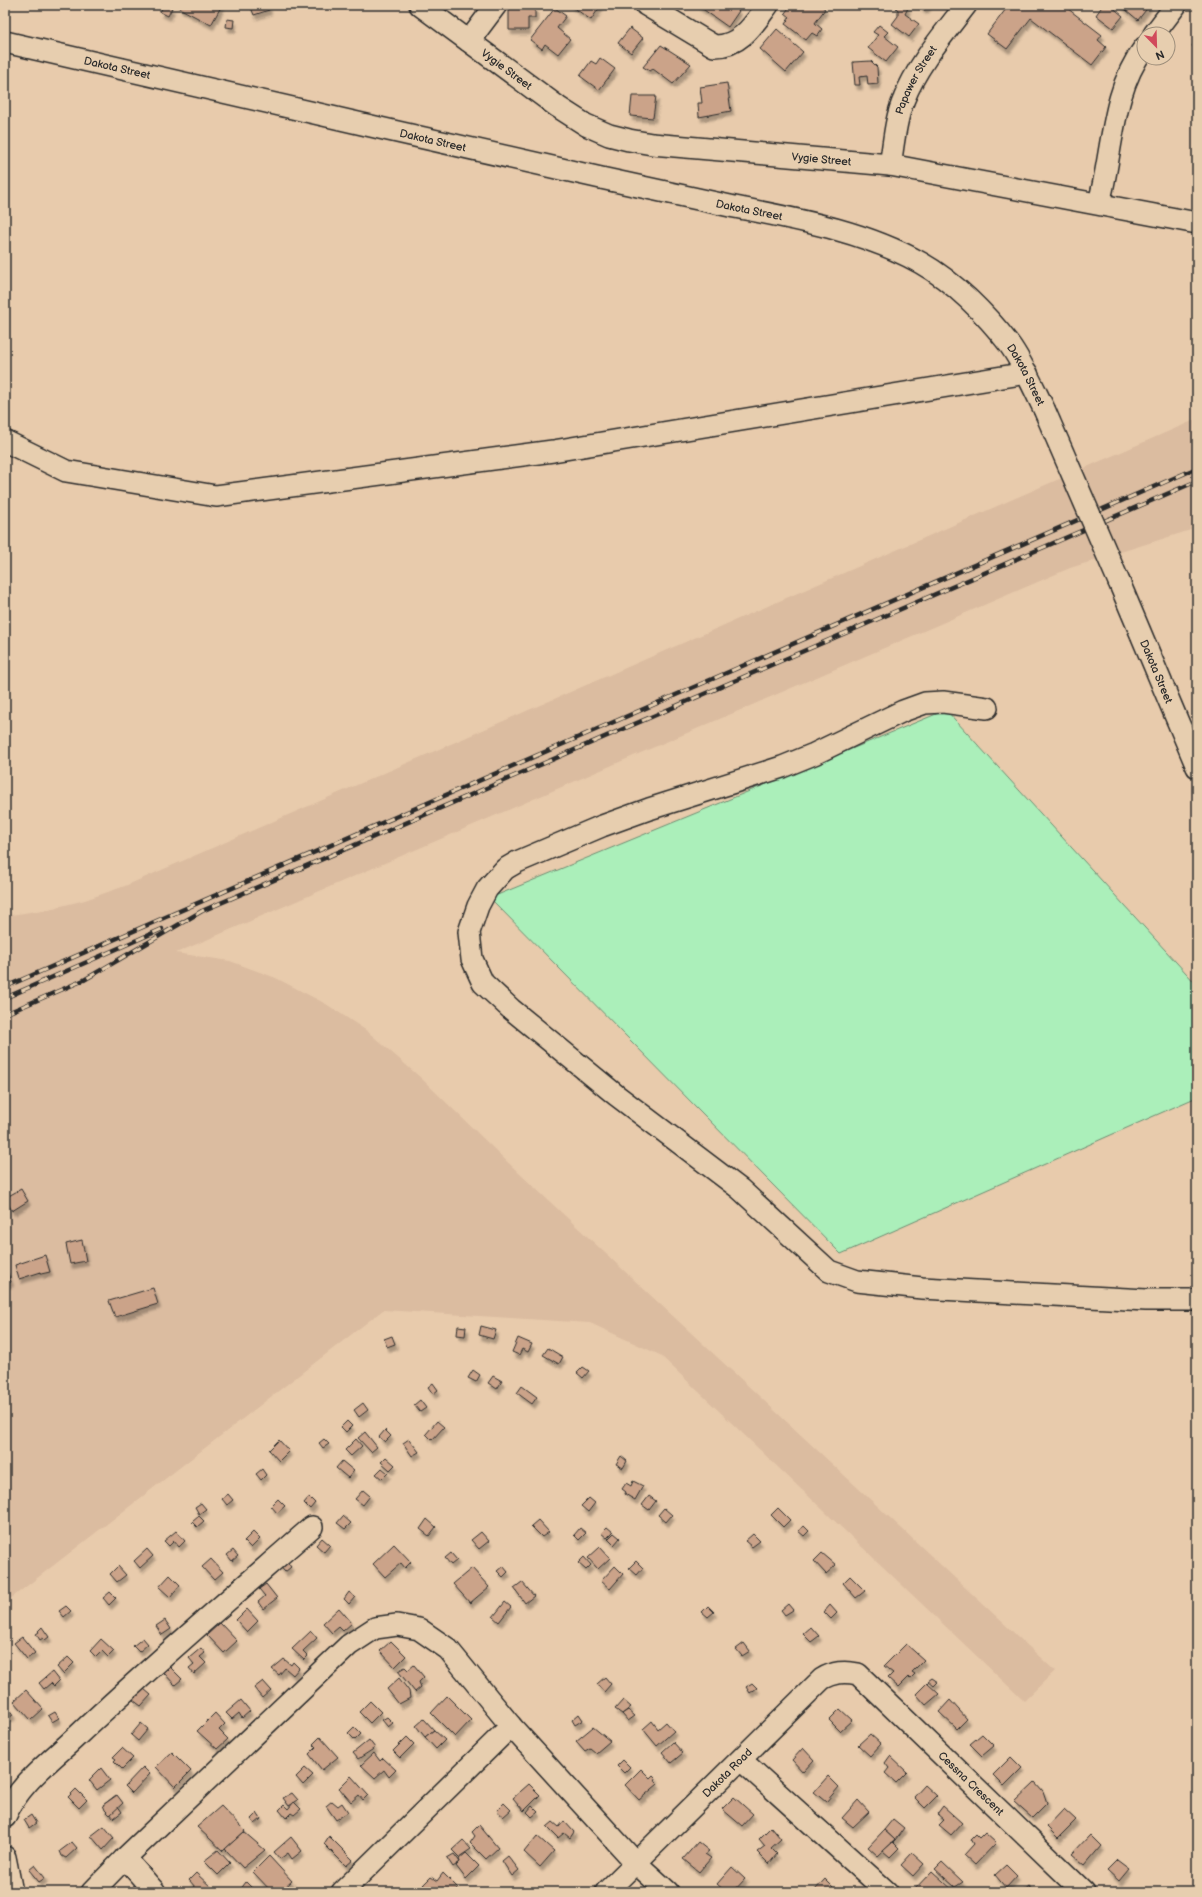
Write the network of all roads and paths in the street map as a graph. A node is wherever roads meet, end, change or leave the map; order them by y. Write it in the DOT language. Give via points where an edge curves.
graph roads {
  1 [pos="420,5"];
  2 [pos="496,5"];
  3 [pos="646,5"];
  4 [pos="768,5"];
  5 [pos="966,5"];
  6 [pos="1176,5"];
  7 [pos="1160,26"];
  8 [pos="469,40"];
  9 [pos="5,42"];
  10 [pos="1136,61"];
  11 [pos="890,165"];
  12 [pos="1099,203"];
  13 [pos="1197,223"];
  14 [pos="1027,373"];
  15 [pos="5,441"];
  16 [pos="987,708"];
  17 [pos="1197,767"];
  18 [pos="1197,1300"];
  19 [pos="312,1527"];
  20 [pos="858,1674"];
  21 [pos="512,1726"];
  22 [pos="741,1760"];
  23 [pos="5,1817"];
  24 [pos="5,1857"];
  25 [pos="125,1858"];
  26 [pos="636,1864"];
  27 [pos="12,1892"];
  28 [pos="92,1892"];
  29 [pos="155,1892"];
  30 [pos="342,1892"];
  31 [pos="606,1892"];
  32 [pos="668,1892"];
  33 [pos="887,1892"];
  34 [pos="1084,1892"];
  1 -- 8 [label="street, Vygie Street"];
  2 -- 8 [label="street"];
  3 -- 4 [label="street" via="714,46 724,47 743,36"];
  5 -- 11 [label="street, Papawer Street" via="931,53 904,99 898,117"];
  6 -- 7 [label="street"];
  8 -- 11 [label="street, Vygie Street" via="558,107 586,125 609,135 652,144"];
  9 -- 14 [label="street, Dakota Street" via="446,143 828,226 854,234 921,263 943,278 970,300 1009,344"];
  10 -- 12 [label="street" via="1128,74 1123,91 1107,176"];
  11 -- 12 [label="street, Vygie Street"];
  12 -- 13 [label="street, Vygie Street"];
  14 -- 15 [label="street" via="553,451 216,496 66,471"];
  14 -- 17 [label="street, Dakota Street, bridge"];
  16 -- 18 [label="street" via="948,702 925,703 782,767 649,809 517,862 494,879 478,906 469,932 472,959 483,983 511,1009 616,1095 740,1190 829,1271 857,1281 922,1288 1146,1300"];
  19 -- 23 [label="street" via="105,1709 30,1780 17,1795"];
  20 -- 22 [label="street, Dakota Road" via="842,1672 822,1679"];
  20 -- 34 [label="street, Cessna Crescent"];
  21 -- 25 [label="street" via="448,1648 419,1629 397,1625 375,1628 349,1645"];
  21 -- 26 [label="street"];
  21 -- 30 [label="street"];
  22 -- 26 [label="street, Dakota Road"];
  22 -- 33 [label="street"];
  24 -- 27 [label="street"];
  25 -- 28 [label="street"];
  25 -- 29 [label="street"];
  26 -- 31 [label="street, Dakota Road"];
  26 -- 32 [label="street"];
}
